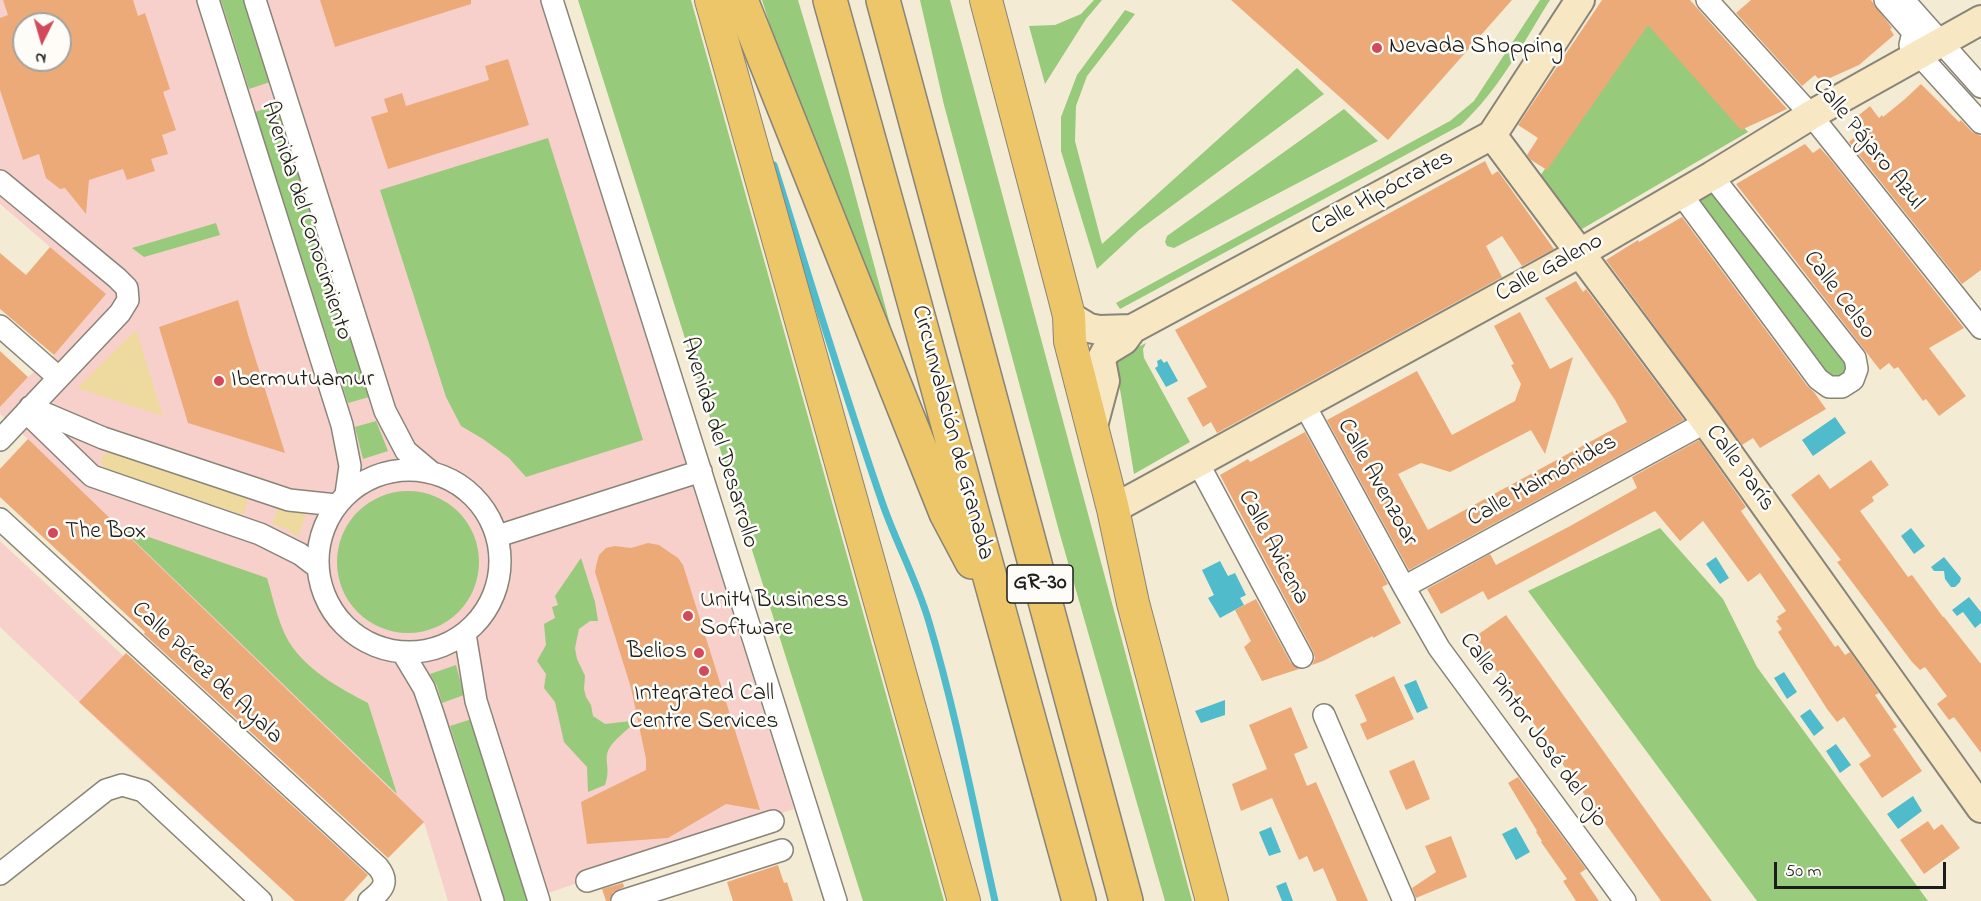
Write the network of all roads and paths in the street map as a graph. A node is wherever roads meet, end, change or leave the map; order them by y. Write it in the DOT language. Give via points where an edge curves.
graph roads {
  1 [pos="208,0"];
  2 [pos="255,0"];
  3 [pos="552,0"];
  4 [pos="711,0"];
  5 [pos="741,0"];
  6 [pos="830,0"];
  7 [pos="883,0"];
  8 [pos="986,0"];
  9 [pos="1580,0"];
  10 [pos="1707,0"];
  11 [pos="1885,0"];
  12 [pos="1904,0"];
  13 [pos="1981,20"];
  14 [pos="1930,49"];
  15 [pos="1981,87"];
  16 [pos="1811,115"];
  17 [pos="1981,123"];
  18 [pos="1492,135"];
  19 [pos="1712,176"];
  20 [pos="0,181"];
  21 [pos="1681,194"];
  22 [pos="1580,254"];
  23 [pos="1069,316"];
  24 [pos="0,326"];
  25 [pos="1981,328"];
  26 [pos="1132,329"];
  27 [pos="58,377"];
  28 [pos="1304,404"];
  29 [pos="28,409"];
  30 [pos="1706,422"];
  31 [pos="1093,426"];
  32 [pos="103,438"];
  33 [pos="0,440"];
  34 [pos="1197,463"];
  35 [pos="700,471"];
  36 [pos="431,472"];
  37 [pos="92,476"];
  38 [pos="341,499"];
  39 [pos="1113,509"];
  40 [pos="0,519"];
  41 [pos="498,536"];
  42 [pos="317,567"];
  43 [pos="1404,586"];
  44 [pos="1002,620"];
  45 [pos="465,634"];
  46 [pos="403,653"];
  47 [pos="1302,657"];
  48 [pos="1324,715"];
  49 [pos="1981,807"];
  50 [pos="773,821"];
  51 [pos="782,850"];
  52 [pos="0,874"];
  53 [pos="587,881"];
  54 [pos="261,901"];
  55 [pos="369,901"];
  56 [pos="493,901"];
  57 [pos="539,901"];
  58 [pos="622,901"];
  59 [pos="836,901"];
  60 [pos="964,901"];
  61 [pos="1079,901"];
  62 [pos="1126,901"];
  63 [pos="1212,901"];
  64 [pos="1404,901"];
  65 [pos="1624,901"];
  1 -- 38 [label="street, Avenida del Conocimiento" via="342,425 350,466"];
  2 -- 36 [label="street, Avenida del Conocimiento" via="386,411 406,451"];
  3 -- 35 [label="street, Avenida del Desarrollo"];
  4 -- 60 [label="main road"];
  5 -- 44 [label="highway" via="946,513"];
  6 -- 44 [label="highway, Circunvalación de Granada / GR-30"];
  7 -- 62 [label="highway, Circunvalación de Granada / GR-30"];
  8 -- 23 [label="main road"];
  9 -- 18 [label="street, Calle Hipócrates"];
  10 -- 16 [label="street, Calle Pájaro Azul"];
  11 -- 14 [label="street" via="1913,32 1911,45"];
  12 -- 14 [label="street"];
  13 -- 14 [label="street, Calle Galeno"];
  14 -- 15 [label="street"];
  14 -- 16 [label="street, Calle Galeno"];
  14 -- 17 [label="street"];
  16 -- 19 [label="street, Calle Galeno"];
  16 -- 25 [label="street, Calle Pájaro Azul"];
  18 -- 22 [label="street, Calle París"];
  18 -- 26 [label="street, Calle Hipócrates"];
  19 -- 21 [label="street, Calle Galeno"];
  19 -- 21 [label="street, Calle Celso" via="1855,358 1853,380 1842,387 1829,387 1818,379"];
  20 -- 27 [label="street" via="127,288 128,300 120,313"];
  21 -- 22 [label="street, Calle Galeno"];
  22 -- 28 [label="street, Calle Galeno"];
  22 -- 30 [label="street, Calle París"];
  23 -- 26 [label="street, Calle Hipócrates" via="1089,328"];
  23 -- 31 [label="main road" via="1070,341"];
  24 -- 27 [label="street"];
  26 -- 31 [label="street, Calle Hipócrates" via="1101,360 1105,381"];
  27 -- 29 [label="street"];
  28 -- 34 [label="street, Calle Galeno"];
  28 -- 43 [label="street, Calle Avenzoar"];
  29 -- 32 [label="street"];
  29 -- 33 [label="street"];
  29 -- 37 [label="street"];
  30 -- 43 [label="street, Calle Maimónides"];
  30 -- 49 [label="street, Calle París"];
  31 -- 39 [label="main road"];
  32 -- 37 [label="street" via="93,460"];
  32 -- 38 [label="street" via="289,500"];
  34 -- 39 [label="street, Calle Galeno"];
  34 -- 47 [label="street, Calle Avicena"];
  35 -- 41 [label="street"];
  35 -- 59 [label="street, Avenida del Desarrollo"];
  36 -- 38 [label="street" via="398,470 363,481"];
  36 -- 41 [label="street" via="456,482 485,509"];
  37 -- 42 [label="street" via="260,534"];
  38 -- 42 [label="street" via="320,535"];
  39 -- 63 [label="main road" via="1133,603"];
  40 -- 55 [label="street, Calle Pérez de Ayala" via="378,867 384,874 384,885"];
  41 -- 45 [label="street" via="498,588 484,615"];
  42 -- 46 [label="street" via="326,601 343,626 371,645"];
  43 -- 65 [label="street, Calle Pintor José del Ojo" via="1439,648"];
  44 -- 61 [label="highway, Circunvalación de Granada / GR-30"];
  45 -- 46 [label="street" via="435,649"];
  45 -- 57 [label="street" via="476,701"];
  46 -- 56 [label="street" via="434,714"];
  48 -- 64 [label="street"];
  50 -- 53 [label="street"];
  51 -- 58 [label="street"];
  52 -- 54 [label="street" via="106,790 123,785 143,791"];
}
